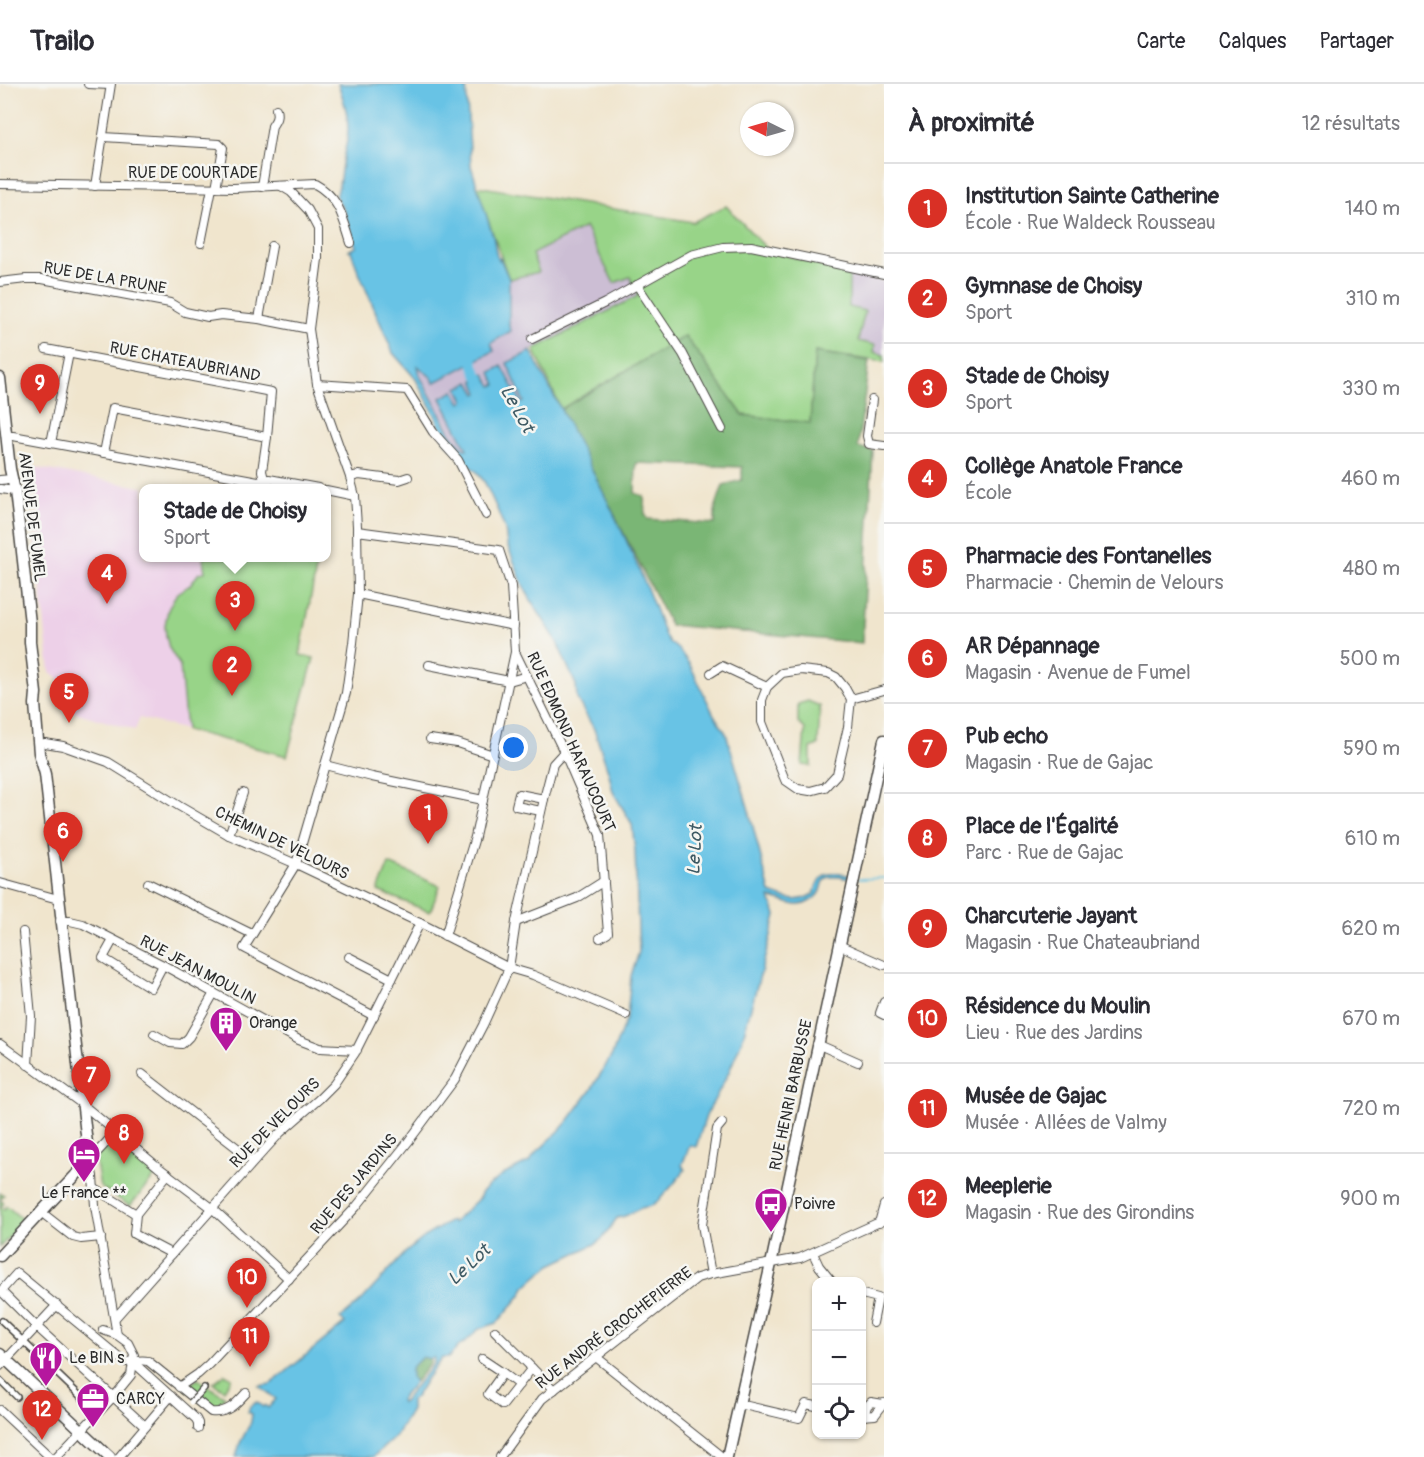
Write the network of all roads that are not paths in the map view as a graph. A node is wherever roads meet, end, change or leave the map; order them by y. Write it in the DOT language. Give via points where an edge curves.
graph roads {
  1 [pos="88,84"];
  2 [pos="111,85"];
  3 [pos="276,109"];
  4 [pos="103,137"];
  5 [pos="0,184"];
  6 [pos="95,186"];
  7 [pos="281,186"];
  8 [pos="262,187"];
  9 [pos="214,188"];
  10 [pos="201,243"];
  11 [pos="351,243"];
  12 [pos="272,246"];
  13 [pos="884,274"];
  14 [pos="0,282"];
  15 [pos="637,285"];
  16 [pos="259,319"];
  17 [pos="309,329"];
  18 [pos="532,339"];
  19 [pos="46,349"];
  20 [pos="69,353"];
  21 [pos="0,378"];
  22 [pos="317,384"];
  23 [pos="872,400"];
  24 [pos="722,429"];
  25 [pos="6,436"];
  26 [pos="267,438"];
  27 [pos="51,443"];
  28 [pos="884,446"];
  29 [pos="104,453"];
  30 [pos="350,477"];
  31 [pos="408,477"];
  32 [pos="12,479"];
  33 [pos="264,479"];
  34 [pos="0,480"];
  35 [pos="263,484"];
  36 [pos="294,484"];
  37 [pos="0,489"];
  38 [pos="15,491"];
  39 [pos="331,491"];
  40 [pos="355,496"];
  41 [pos="486,515"];
  42 [pos="357,531"];
  43 [pos="358,594"];
  44 [pos="514,626"];
  45 [pos="515,652"];
  46 [pos="429,665"];
  47 [pos="711,673"];
  48 [pos="527,676"];
  49 [pos="509,681"];
  50 [pos="767,687"];
  51 [pos="884,690"];
  52 [pos="851,699"];
  53 [pos="430,740"];
  54 [pos="884,740"];
  55 [pos="42,743"];
  56 [pos="564,752"];
  57 [pos="493,755"];
  58 [pos="325,765"];
  59 [pos="243,793"];
  60 [pos="544,799"];
  61 [pos="483,800"];
  62 [pos="541,811"];
  63 [pos="229,835"];
  64 [pos="296,864"];
  65 [pos="604,881"];
  66 [pos="0,883"];
  67 [pos="148,883"];
  68 [pos="58,899"];
  69 [pos="60,921"];
  70 [pos="516,922"];
  71 [pos="420,923"];
  72 [pos="23,932"];
  73 [pos="252,934"];
  74 [pos="445,936"];
  75 [pos="600,938"];
  76 [pos="113,939"];
  77 [pos="839,945"];
  78 [pos="350,957"];
  79 [pos="163,965"];
  80 [pos="884,965"];
  81 [pos="509,968"];
  82 [pos="392,979"];
  83 [pos="214,993"];
  84 [pos="884,1002"];
  85 [pos="626,1015"];
  86 [pos="884,1015"];
  87 [pos="374,1016"];
  88 [pos="153,1034"];
  89 [pos="0,1044"];
  90 [pos="818,1044"];
  91 [pos="357,1050"];
  92 [pos="858,1062"];
  93 [pos="28,1065"];
  94 [pos="142,1074"];
  95 [pos="82,1104"];
  96 [pos="722,1123"];
  97 [pos="116,1132"];
  98 [pos="88,1161"];
  99 [pos="254,1161"];
  100 [pos="168,1174"];
  101 [pos="95,1189"];
  102 [pos="884,1205"];
  103 [pos="212,1208"];
  104 [pos="41,1212"];
  105 [pos="135,1216"];
  106 [pos="881,1222"];
  107 [pos="101,1237"];
  108 [pos="813,1253"];
  109 [pos="172,1254"];
  110 [pos="0,1256"];
  111 [pos="771,1264"];
  112 [pos="711,1274"];
  113 [pos="829,1277"];
  114 [pos="289,1279"];
  115 [pos="0,1292"];
  116 [pos="866,1295"];
  117 [pos="881,1299"];
  118 [pos="57,1305"];
  119 [pos="115,1318"];
  120 [pos="2,1322"];
  121 [pos="873,1323"];
  122 [pos="37,1327"];
  123 [pos="103,1330"];
  124 [pos="495,1331"];
  125 [pos="117,1335"];
  126 [pos="23,1342"];
  127 [pos="596,1357"];
  128 [pos="2,1359"];
  129 [pos="482,1359"];
  130 [pos="132,1366"];
  131 [pos="532,1368"];
  132 [pos="503,1374"];
  133 [pos="0,1380"];
  134 [pos="519,1385"];
  135 [pos="179,1387"];
  136 [pos="204,1388"];
  137 [pos="554,1390"];
  138 [pos="246,1393"];
  139 [pos="171,1396"];
  140 [pos="17,1397"];
  141 [pos="113,1397"];
  142 [pos="884,1403"];
  143 [pos="739,1404"];
  144 [pos="188,1405"];
  145 [pos="812,1405"];
  146 [pos="0,1410"];
  147 [pos="98,1413"];
  148 [pos="866,1416"];
  149 [pos="146,1426"];
  150 [pos="198,1428"];
  151 [pos="82,1431"];
  152 [pos="50,1457"];
  153 [pos="56,1457"];
  154 [pos="110,1457"];
  155 [pos="119,1457"];
  156 [pos="500,1457"];
  157 [pos="722,1457"];
  158 [pos="727,1457"];
  1 -- 2 [label="street"];
  2 -- 4 [label="street"];
  3 -- 8 [label="street" via="278,115 272,126"];
  4 -- 6 [label="street"];
  4 -- 9 [label="street" via="219,144 223,148"];
  5 -- 6 [label="street, RUE DE COURTADE"];
  6 -- 9 [label="street, RUE DE COURTADE"];
  7 -- 8 [label="street, RUE DE COURTADE"];
  7 -- 11 [label="street, RUE DE COURTADE" via="315,184 327,190 339,206"];
  7 -- 17 [label="street" via="308,210 318,229"];
  8 -- 9 [label="street, RUE DE COURTADE"];
  9 -- 10 [label="street"];
  12 -- 16 [label="street"];
  13 -- 15 [label="street" via="751,246 723,247 692,255"];
  14 -- 16 [label="street, RUE DE LA PRUNE" via="42,279 170,303 185,312 208,317"];
  15 -- 18 [label="street"];
  15 -- 24 [label="street" via="683,354"];
  16 -- 17 [label="street, RUE DE LA PRUNE"];
  17 -- 22 [label="street"];
  19 -- 20 [label="street, RUE CHATEAUBRIAND"];
  20 -- 26 [label="street, RUE CHATEAUBRIAND" via="271,392"];
  20 -- 27 [label="street"];
  21 -- 25 [label="main road, AVENUE DE FUMEL"];
  22 -- 30 [label="street"];
  22 -- 41 [label="street" via="407,390 433,432 458,460"];
  23 -- 28 [label="street" via="869,444"];
  25 -- 27 [label="street"];
  25 -- 32 [label="main road, AVENUE DE FUMEL"];
  26 -- 29 [label="street" via="113,408"];
  26 -- 33 [label="street, RUE CHATEAUBRIAND"];
  27 -- 29 [label="street"];
  29 -- 33 [label="street" via="258,482"];
  30 -- 31 [label="street"];
  30 -- 40 [label="street"];
  32 -- 34 [label="street"];
  32 -- 38 [label="main road, AVENUE DE FUMEL"];
  33 -- 35 [label="street, RUE CHATEAUBRIAND"];
  33 -- 36 [label="street"];
  37 -- 38 [label="street"];
  38 -- 55 [label="main road, AVENUE DE FUMEL"];
  39 -- 40 [label="street"];
  40 -- 42 [label="street"];
  42 -- 43 [label="street"];
  42 -- 44 [label="street, RUE EDMOND HARAUCOURT" via="499,550 511,586"];
  43 -- 44 [label="street"];
  43 -- 58 [label="street" via="346,693"];
  44 -- 45 [label="street, RUE EDMOND HARAUCOURT"];
  45 -- 48 [label="street, RUE EDMOND HARAUCOURT"];
  45 -- 49 [label="street"];
  46 -- 49 [label="street"];
  47 -- 50 [label="street" via="722,666"];
  48 -- 49 [label="street"];
  48 -- 56 [label="street, RUE EDMOND HARAUCOURT"];
  49 -- 57 [label="street"];
  50 -- 52 [label="street" via="782,674 821,671 836,677"];
  50 -- 52 [label="street" via="762,700 762,722 785,780 798,789 810,791 825,787 837,774"];
  51 -- 52 [label="street"];
  53 -- 57 [label="street" via="457,743"];
  54 -- 77 [label="main road, RUE HENRI BARBUSSE"];
  55 -- 63 [label="street, CHEMIN DE VELOURS" via="108,762"];
  55 -- 68 [label="main road, AVENUE DE FUMEL" via="39,753 45,774"];
  56 -- 60 [label="street, RUE DES JARDINS" via="553,764"];
  56 -- 65 [label="street, RUE EDMOND HARAUCOURT" via="600,835"];
  57 -- 61 [label="street"];
  58 -- 61 [label="street"];
  58 -- 64 [label="street"];
  59 -- 63 [label="street"];
  60 -- 62 [label="street, RUE DES JARDINS"];
  60 -- 62 [label="street" via="519,794 516,806"];
  61 -- 74 [label="street"];
  62 -- 70 [label="street, RUE DES JARDINS"];
  63 -- 64 [label="street, CHEMIN DE VELOURS"];
  64 -- 71 [label="street, CHEMIN DE VELOURS"];
  64 -- 73 [label="street"];
  65 -- 70 [label="street" via="577,898"];
  65 -- 75 [label="street, RUE EDMOND HARAUCOURT" via="608,933"];
  66 -- 68 [label="street"];
  67 -- 73 [label="street"];
  68 -- 69 [label="main road, AVENUE DE FUMEL"];
  69 -- 76 [label="street, RUE JEAN MOULIN" via="83,924"];
  69 -- 95 [label="main road, AVENUE DE FUMEL"];
  70 -- 81 [label="street, RUE DES JARDINS"];
  71 -- 74 [label="street, CHEMIN DE VELOURS"];
  71 -- 82 [label="street, RUE DE VELOURS"];
  72 -- 93 [label="street" via="31,1016"];
  73 -- 87 [label="street" via="244,948"];
  74 -- 81 [label="street, CHEMIN DE VELOURS"];
  76 -- 79 [label="street, RUE JEAN MOULIN"];
  76 -- 79 [label="street" via="103,958 151,988"];
  77 -- 80 [label="street"];
  77 -- 90 [label="main road, RUE HENRI BARBUSSE"];
  78 -- 82 [label="street"];
  79 -- 83 [label="street, RUE JEAN MOULIN"];
  81 -- 85 [label="street, CHEMIN DE VELOURS"];
  81 -- 114 [label="street, RUE DES JARDINS" via="455,1079 356,1207"];
  82 -- 87 [label="street, RUE DE VELOURS"];
  83 -- 88 [label="street" via="182,1044"];
  83 -- 91 [label="street, RUE JEAN MOULIN" via="299,1040 320,1048"];
  84 -- 86 [label="street" via="880,1013"];
  87 -- 91 [label="street, RUE DE VELOURS"];
  89 -- 93 [label="street"];
  90 -- 92 [label="street"];
  90 -- 111 [label="main road, RUE HENRI BARBUSSE"];
  91 -- 99 [label="street, RUE DE VELOURS" via="334,1084"];
  93 -- 95 [label="street"];
  94 -- 99 [label="street"];
  95 -- 97 [label="street"];
  95 -- 98 [label="main road, AVENUE DE FUMEL"];
  96 -- 112 [label="street" via="717,1130 702,1225"];
  97 -- 98 [label="street"];
  97 -- 100 [label="street"];
  98 -- 101 [label="street"];
  98 -- 104 [label="main road"];
  99 -- 103 [label="street, RUE DE VELOURS"];
  100 -- 103 [label="street"];
  100 -- 105 [label="street"];
  101 -- 105 [label="street"];
  101 -- 107 [label="street"];
  102 -- 106 [label="street"];
  103 -- 109 [label="street, RUE DE VELOURS"];
  103 -- 114 [label="street"];
  104 -- 107 [label="street" via="73,1237"];
  104 -- 110 [label="main road"];
  105 -- 109 [label="street" via="134,1234"];
  106 -- 108 [label="street, RUE ANDRÉ CROCHEPIERRE"];
  107 -- 119 [label="street"];
  108 -- 111 [label="street, RUE ANDRÉ CROCHEPIERRE"];
  108 -- 113 [label="street"];
  109 -- 119 [label="street, RUE DE VELOURS"];
  111 -- 112 [label="street, RUE ANDRÉ CROCHEPIERRE"];
  111 -- 143 [label="main road, RUE HENRI BARBUSSE"];
  112 -- 127 [label="street, RUE ANDRÉ CROCHEPIERRE" via="697,1278"];
  114 -- 135 [label="street, RUE DES JARDINS" via="209,1364"];
  115 -- 118 [label="street" via="17,1273"];
  115 -- 122 [label="street"];
  116 -- 117 [label="street"];
  117 -- 121 [label="street"];
  118 -- 122 [label="street"];
  118 -- 130 [label="street"];
  119 -- 125 [label="street"];
  120 -- 126 [label="street"];
  122 -- 126 [label="street"];
  122 -- 141 [label="street"];
  123 -- 125 [label="street"];
  124 -- 131 [label="street"];
  125 -- 130 [label="street" via="134,1354"];
  126 -- 128 [label="street"];
  126 -- 147 [label="street"];
  127 -- 137 [label="street, RUE ANDRÉ CROCHEPIERRE"];
  127 -- 157 [label="street"];
  128 -- 151 [label="main road"];
  129 -- 132 [label="street"];
  130 -- 135 [label="street" via="140,1360 148,1361"];
  130 -- 139 [label="street"];
  130 -- 141 [label="street" via="131,1375"];
  131 -- 134 [label="street"];
  131 -- 137 [label="street"];
  132 -- 134 [label="street"];
  132 -- 134 [label="street" via="488,1394 503,1405"];
  133 -- 140 [label="street"];
  135 -- 138 [label="street" via="211,1412 219,1413 233,1407"];
  136 -- 144 [label="street, bridge"];
  137 -- 156 [label="street, RUE ANDRÉ CROCHEPIERRE" via="542,1399"];
  139 -- 144 [label="street"];
  139 -- 149 [label="street"];
  141 -- 147 [label="street"];
  141 -- 149 [label="street"];
  142 -- 148 [label="street" via="875,1415"];
  143 -- 145 [label="street" via="799,1418 806,1404"];
  143 -- 158 [label="main road, RUE HENRI BARBUSSE"];
  144 -- 150 [label="street"];
  146 -- 152 [label="street"];
  147 -- 151 [label="street"];
  149 -- 155 [label="street"];
  151 -- 153 [label="street"];
  151 -- 154 [label="main road"];
}
